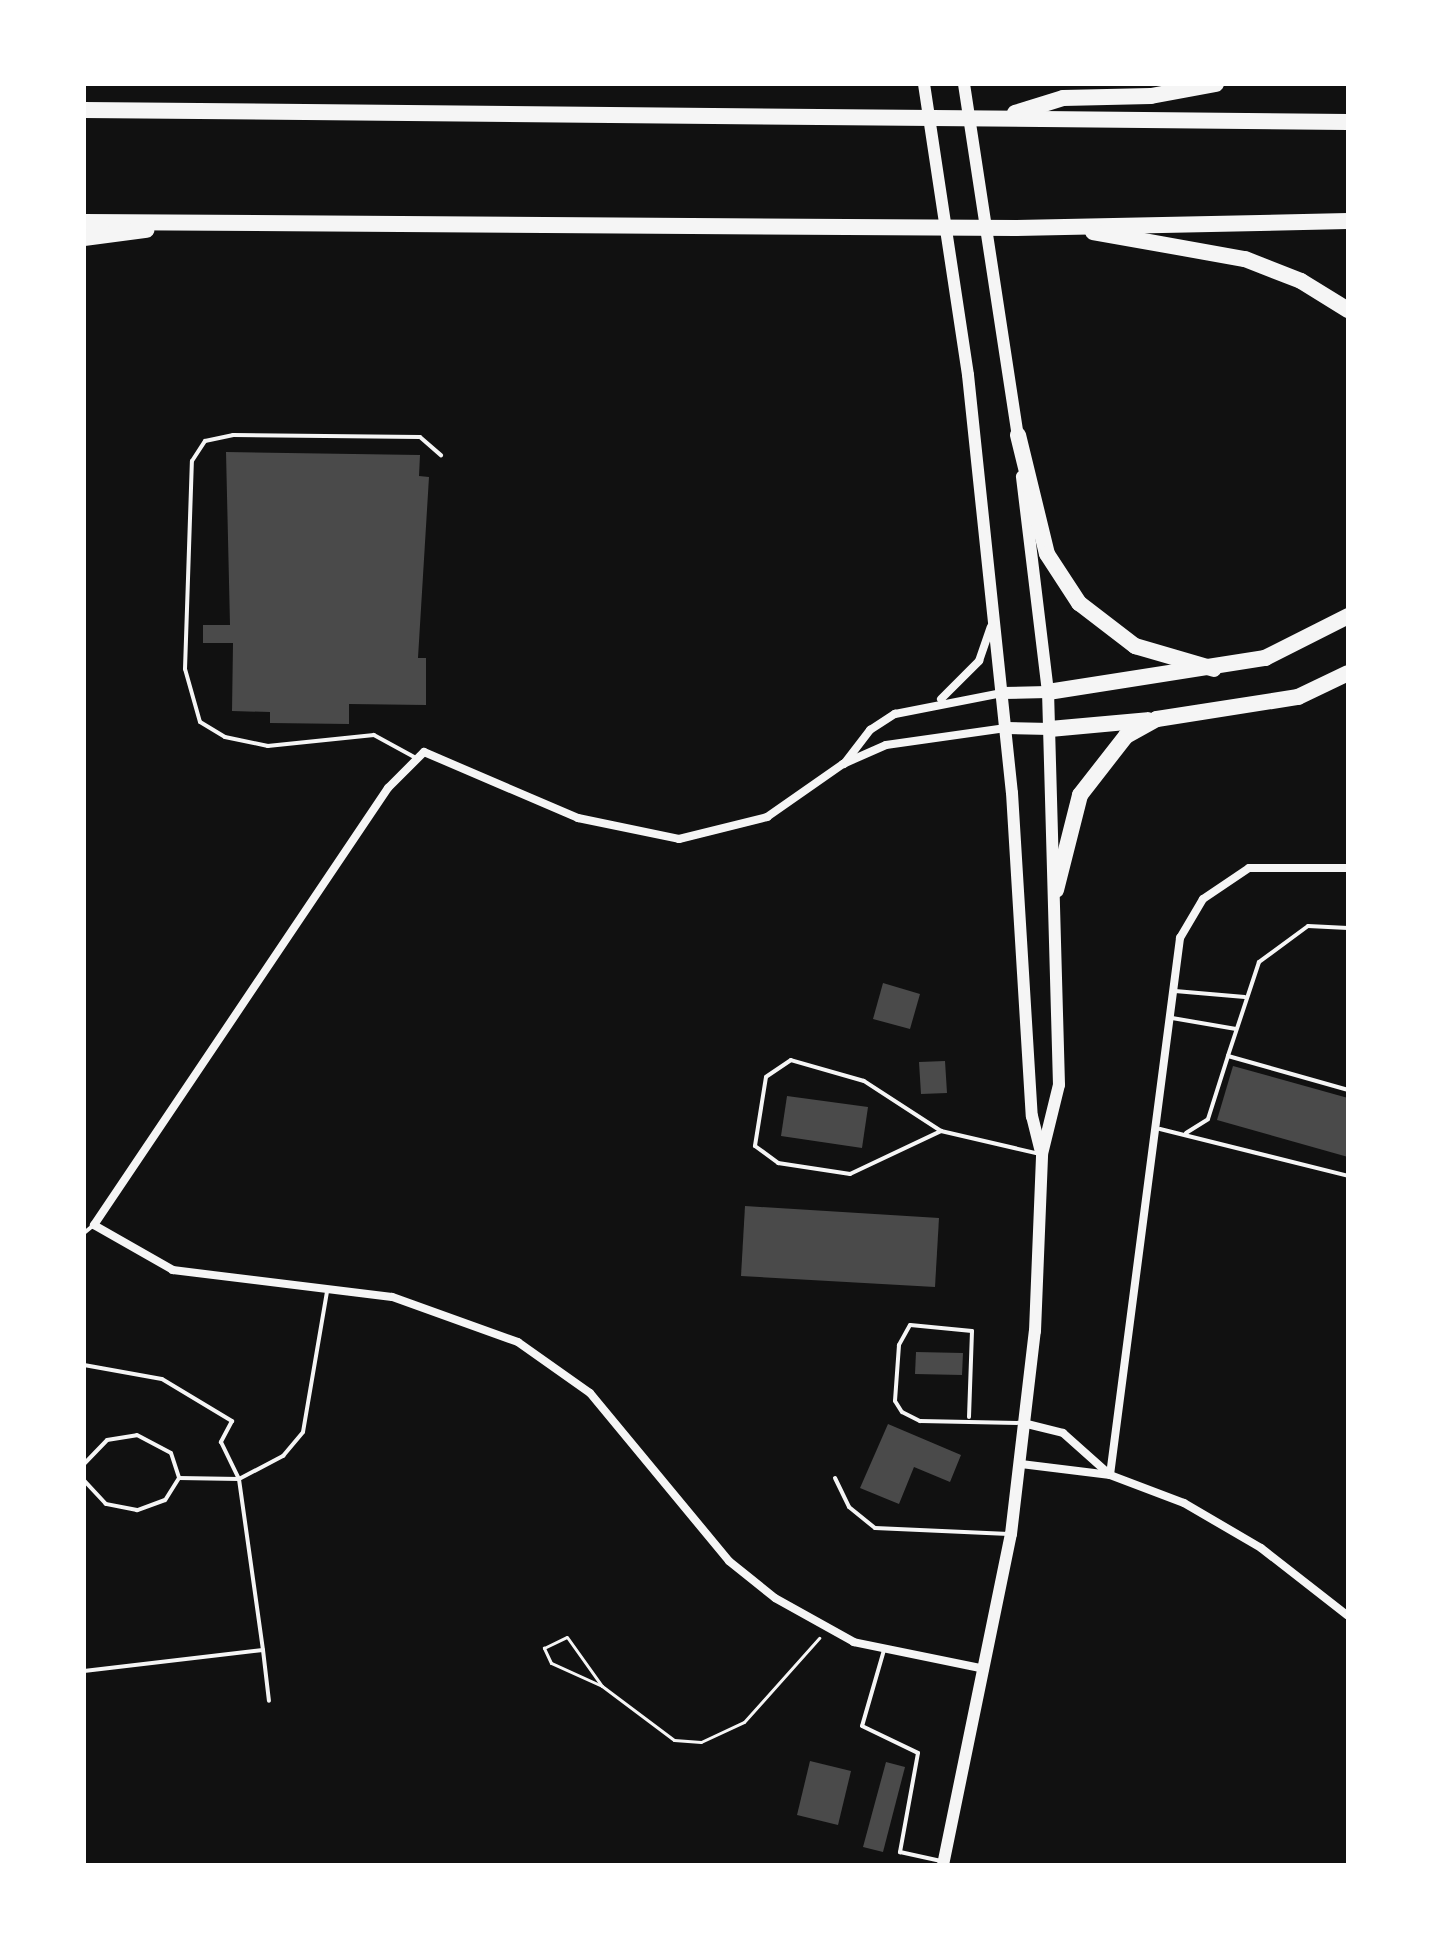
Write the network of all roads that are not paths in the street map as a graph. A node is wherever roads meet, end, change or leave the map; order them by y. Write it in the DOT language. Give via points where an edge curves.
graph roads {
  1 [pos="924,84"];
  2 [pos="964,84"];
  3 [pos="1216,84"];
  4 [pos="84,110"];
  5 [pos="1002,117"];
  6 [pos="1348,122"];
  7 [pos="1348,221"];
  8 [pos="84,222"];
  9 [pos="211,222"];
  10 [pos="1072,226"];
  11 [pos="84,238"];
  12 [pos="1348,310"];
  13 [pos="1018,435"];
  14 [pos="441,455"];
  15 [pos="993,611"];
  16 [pos="1348,616"];
  17 [pos="1214,669"];
  18 [pos="1348,673"];
  19 [pos="1048,692"];
  20 [pos="1002,693"];
  21 [pos="931,703"];
  22 [pos="1157,719"];
  23 [pos="1006,728"];
  24 [pos="1050,729"];
  25 [pos="416,758"];
  26 [pos="843,764"];
  27 [pos="1348,868"];
  28 [pos="1056,890"];
  29 [pos="1348,928"];
  30 [pos="1173,991"];
  31 [pos="1245,997"];
  32 [pos="1172,1018"];
  33 [pos="1236,1029"];
  34 [pos="1228,1056"];
  35 [pos="1348,1090"];
  36 [pos="1160,1129"];
  37 [pos="941,1131"];
  38 [pos="1186,1133"];
  39 [pos="1042,1154"];
  40 [pos="1348,1176"];
  41 [pos="94,1225"];
  42 [pos="84,1233"];
  43 [pos="327,1286"];
  44 [pos="84,1365"];
  45 [pos="969,1417"];
  46 [pos="1027,1424"];
  47 [pos="84,1464"];
  48 [pos="1021,1464"];
  49 [pos="1110,1475"];
  50 [pos="179,1478"];
  51 [pos="835,1478"];
  52 [pos="239,1479"];
  53 [pos="84,1480"];
  54 [pos="1011,1534"];
  55 [pos="1348,1616"];
  56 [pos="263,1650"];
  57 [pos="884,1650"];
  58 [pos="985,1669"];
  59 [pos="84,1671"];
  60 [pos="269,1701"];
  61 [pos="943,1863"];
  1 -- 15 [label="main road" via="968,375"];
  2 -- 13 [label="main road"];
  3 -- 5 [label="highway" via="1167,95 1063,98"];
  4 -- 5 [label="highway"];
  5 -- 6 [label="highway"];
  7 -- 10 [label="highway"];
  8 -- 9 [label="highway"];
  9 -- 10 [label="highway"];
  9 -- 11 [label="highway"];
  10 -- 12 [label="highway" via="1245,259 1301,281"];
  13 -- 17 [label="highway" via="1047,554 1079,603 1135,646"];
  13 -- 19 [label="main road"];
  14 -- 25 [label="lane" via="420,437 233,435 205,441 192,461 185,669 200,722 225,737 268,746 368,734"];
  15 -- 20 [label="main road"];
  15 -- 21 [label="street" via="979,661"];
  16 -- 17 [label="highway" via="1293,649"];
  17 -- 19 [label="highway"];
  18 -- 22 [label="highway" via="1298,697"];
  19 -- 20 [label="main road"];
  19 -- 24 [label="main road"];
  20 -- 21 [label="street"];
  20 -- 23 [label="main road"];
  21 -- 26 [label="street" via="881,721"];
  22 -- 24 [label="highway"];
  22 -- 28 [label="highway" via="1126,736 1091,774"];
  23 -- 24 [label="main road"];
  23 -- 26 [label="street" via="925,735"];
  23 -- 39 [label="main road" via="1032,1116"];
  24 -- 28 [label="main road"];
  25 -- 26 [label="street" via="430,750 578,818 679,839 767,817"];
  25 -- 41 [label="street" via="388,788"];
  27 -- 30 [label="street" via="1266,864 1216,888 1180,938"];
  28 -- 39 [label="main road" via="1059,1085"];
  29 -- 31 [label="lane" via="1321,923 1296,932 1259,962"];
  30 -- 31 [label="lane"];
  30 -- 32 [label="street"];
  31 -- 33 [label="lane"];
  32 -- 33 [label="lane"];
  32 -- 36 [label="street"];
  33 -- 34 [label="lane"];
  34 -- 35 [label="lane"];
  34 -- 38 [label="lane" via="1208,1119"];
  36 -- 38 [label="lane"];
  36 -- 49 [label="street"];
  37 -- 37 [label="lane" via="850,1174 778,1163 755,1146 766,1077 791,1060 864,1081"];
  37 -- 39 [label="lane"];
  38 -- 40 [label="lane"];
  39 -- 46 [label="main road"];
  41 -- 42 [label="lane"];
  41 -- 43 [label="street" via="173,1270"];
  43 -- 52 [label="lane" via="303,1432 283,1456"];
  43 -- 57 [label="street" via="436,1310 543,1356 614,1418 729,1561 828,1630"];
  44 -- 52 [label="lane" via="162,1379 232,1421 221,1442"];
  45 -- 45 [label="lane" via="920,1421 895,1401 899,1345 910,1325 972,1331"];
  45 -- 46 [label="lane"];
  46 -- 48 [label="main road"];
  46 -- 49 [label="street" via="1070,1437"];
  47 -- 50 [label="lane" via="107,1440 137,1435 171,1453"];
  48 -- 49 [label="street"];
  48 -- 54 [label="main road"];
  49 -- 55 [label="street" via="1225,1525"];
  50 -- 52 [label="lane"];
  50 -- 53 [label="lane" via="165,1500 137,1510 106,1504"];
  51 -- 54 [label="lane" via="849,1507 875,1528"];
  52 -- 56 [label="lane"];
  54 -- 58 [label="main road"];
  56 -- 59 [label="lane"];
  56 -- 60 [label="lane"];
  57 -- 58 [label="street"];
  57 -- 61 [label="lane" via="862,1726 918,1753 900,1852"];
  58 -- 61 [label="main road"];
}
